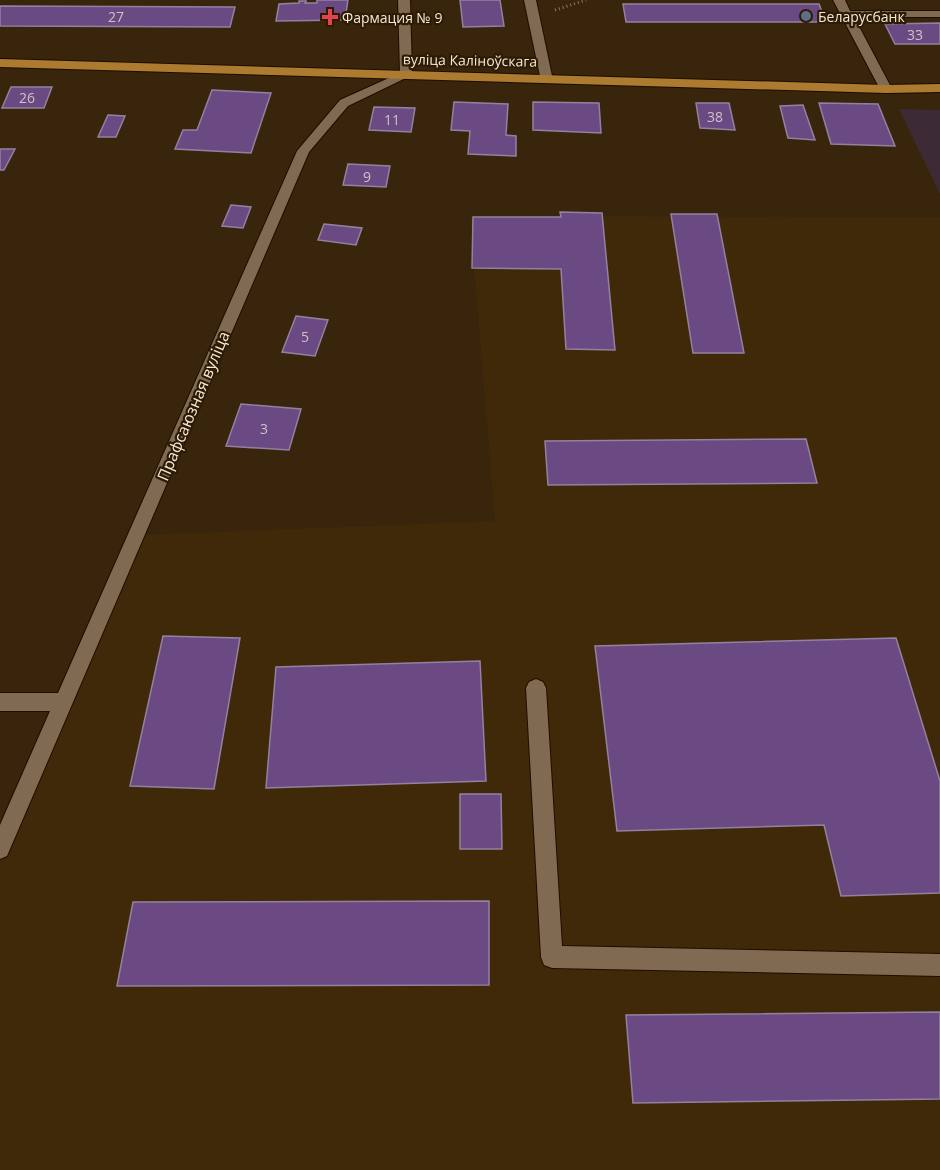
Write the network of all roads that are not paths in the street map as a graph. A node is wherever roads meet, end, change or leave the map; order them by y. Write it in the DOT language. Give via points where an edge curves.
graph roads {
  1 [pos="404,0"];
  2 [pos="530,0"];
  3 [pos="839,0"];
  4 [pos="848,14"];
  5 [pos="940,14"];
  6 [pos="0,63"];
  7 [pos="406,75"];
  8 [pos="546,76"];
  9 [pos="940,88"];
  10 [pos="886,89"];
  11 [pos="536,688"];
  12 [pos="0,702"];
  13 [pos="65,702"];
  14 [pos="0,849"];
  15 [pos="940,965"];
  1 -- 7 [label="street"];
  2 -- 8 [label="street"];
  3 -- 4 [label="street"];
  4 -- 5 [label="street"];
  4 -- 10 [label="street"];
  6 -- 7 [label="main road, вуліца Каліноўскага"];
  7 -- 8 [label="main road, вуліца Каліноўскага"];
  7 -- 13 [label="street, Прафсаюзная вуліца" via="344,103 303,151"];
  8 -- 10 [label="main road, вуліца Каліноўскага"];
  9 -- 10 [label="main road, вуліца Каліноўскага"];
  11 -- 15 [label="street" via="552,957"];
  12 -- 13 [label="street"];
  13 -- 14 [label="street, Прафсаюзная вуліца"];
}
